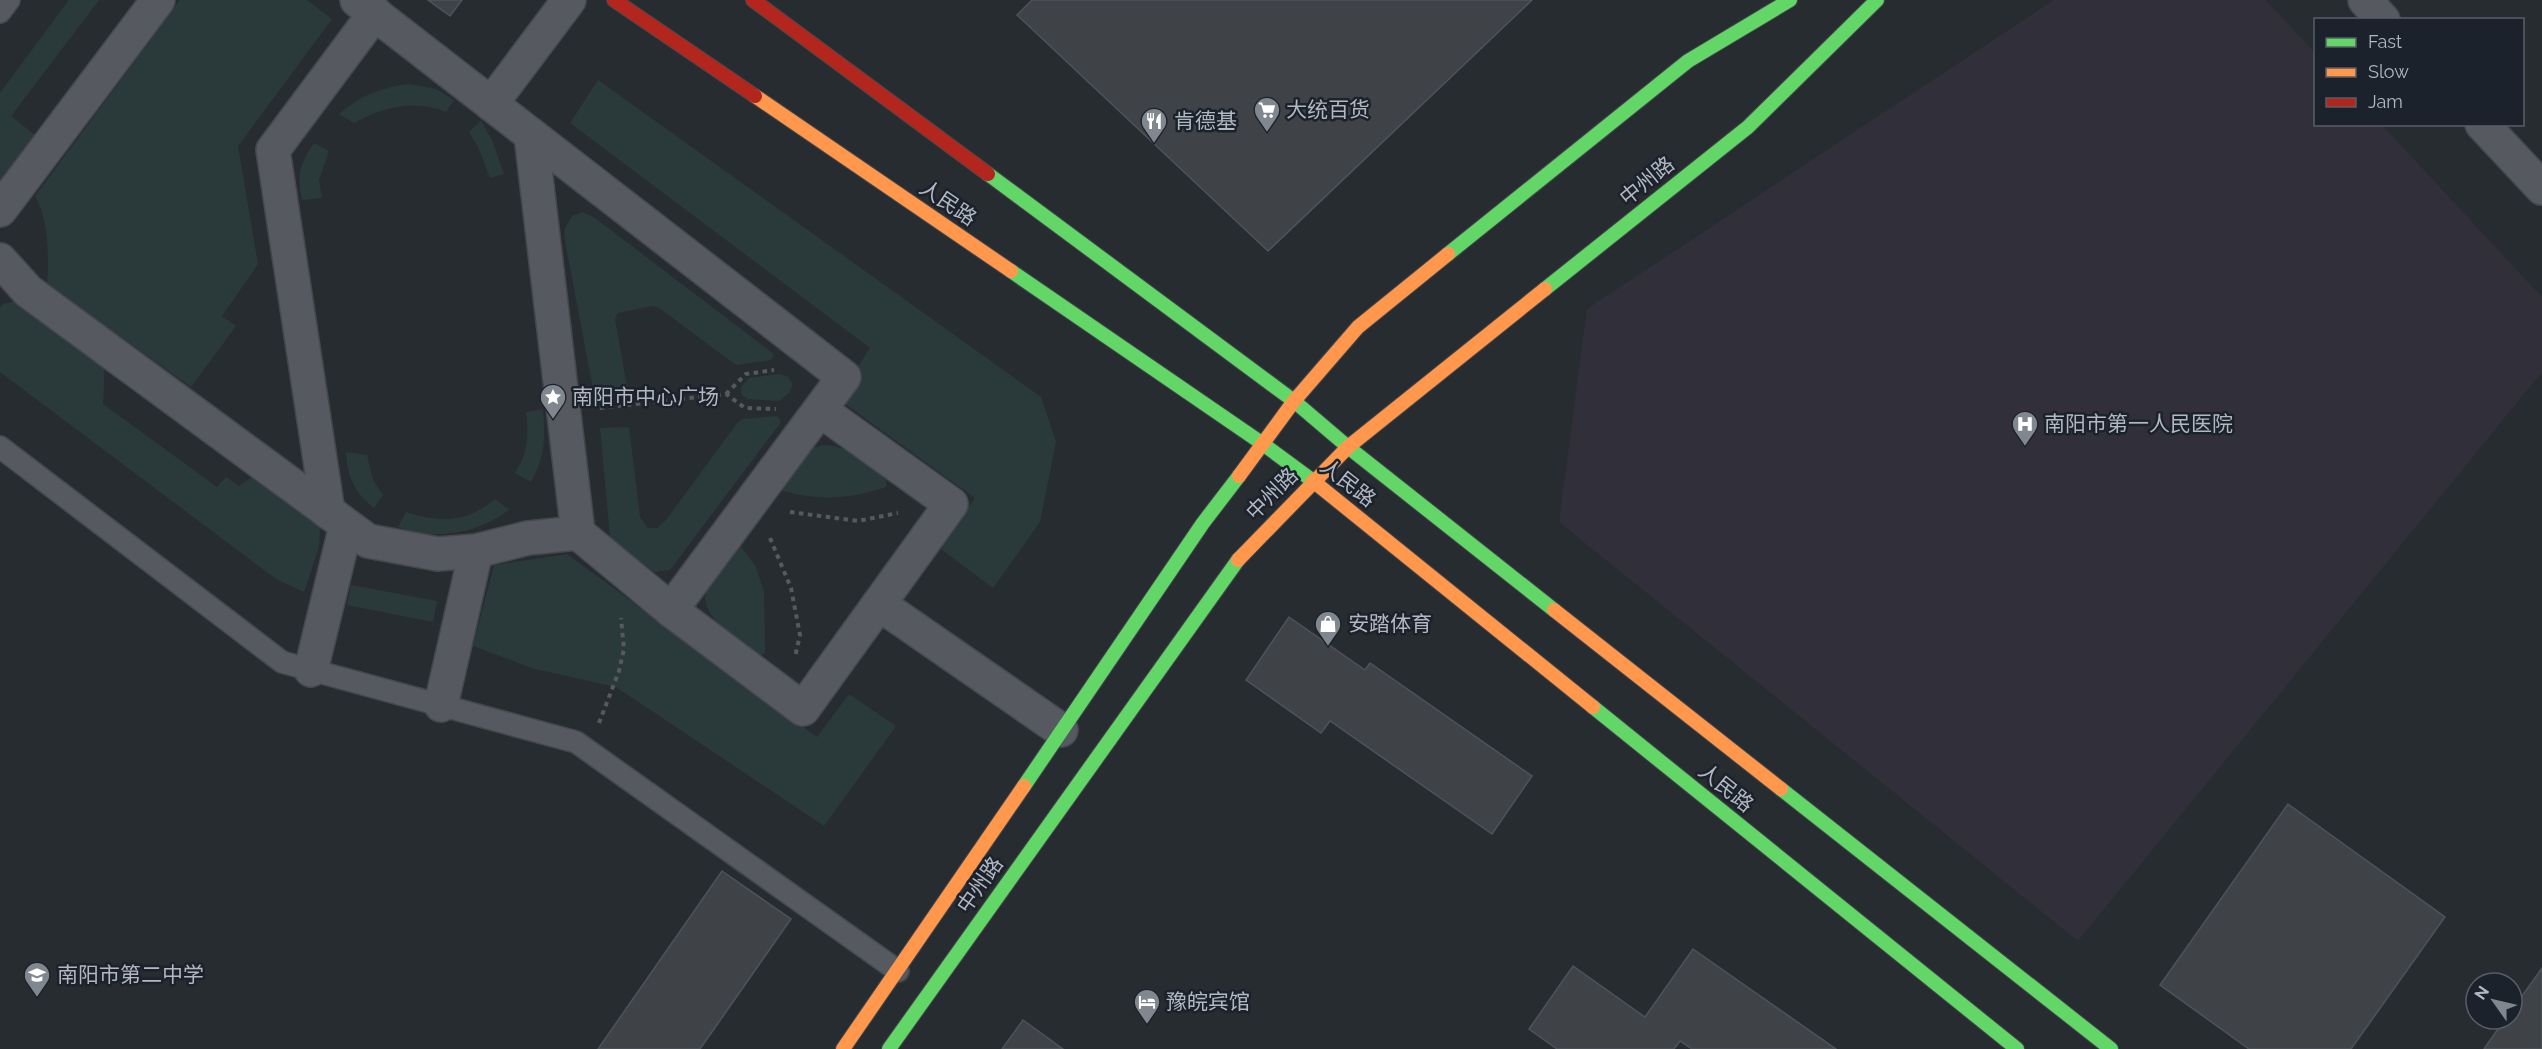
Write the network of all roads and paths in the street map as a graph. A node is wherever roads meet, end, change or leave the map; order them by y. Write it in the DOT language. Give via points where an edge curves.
graph roads {
  1 [pos="9,0"];
  2 [pos="158,0"];
  3 [pos="569,0"];
  4 [pos="614,0"];
  5 [pos="753,0"];
  6 [pos="1790,0"];
  7 [pos="1877,0"];
  8 [pos="2365,0"];
  9 [pos="366,7"];
  10 [pos="0,12"];
  11 [pos="2381,18"];
  12 [pos="491,104"];
  13 [pos="2484,126"];
  14 [pos="531,135"];
  15 [pos="2542,188"];
  16 [pos="0,210"];
  17 [pos="0,260"];
  18 [pos="826,363"];
  19 [pos="726,394"];
  20 [pos="1294,401"];
  21 [pos="820,410"];
  22 [pos="563,412"];
  23 [pos="1263,444"];
  24 [pos="0,447"];
  25 [pos="1348,447"];
  26 [pos="1314,482"];
  27 [pos="941,497"];
  28 [pos="751,503"];
  29 [pos="337,518"];
  30 [pos="578,533"];
  31 [pos="476,550"];
  32 [pos="612,561"];
  33 [pos="879,604"];
  34 [pos="671,610"];
  35 [pos="311,670"];
  36 [pos="785,696"];
  37 [pos="441,705"];
  38 [pos="1061,730"];
  39 [pos="588,751"];
  40 [pos="898,971"];
  41 [pos="843,1049"];
  42 [pos="889,1049"];
  43 [pos="2017,1049"];
  44 [pos="2111,1049"];
  1 -- 10 [label="lane"];
  2 -- 16 [label="street"];
  3 -- 12 [label="street"];
  4 -- 23 [label="main road, 人民路"];
  5 -- 20 [label="main road, 人民路"];
  6 -- 20 [label="main road, 中州路" via="1688,60 1358,327"];
  7 -- 25 [label="main road, 中州路" via="1748,127"];
  8 -- 11 [label="street"];
  9 -- 12 [label="street"];
  9 -- 29 [label="street" via="273,150"];
  12 -- 14 [label="street"];
  13 -- 15 [label="street"];
  14 -- 18 [label="street"];
  14 -- 22 [label="street"];
  17 -- 29 [label="street" via="28,291"];
  18 -- 19 [label="path" via="746,374"];
  18 -- 21 [label="street" via="844,377"];
  19 -- 21 [label="path" via="745,408"];
  19 -- 22 [label="path"];
  20 -- 23 [label="main road, 中州路"];
  20 -- 25 [label="main road, 人民路"];
  21 -- 27 [label="street"];
  21 -- 28 [label="street"];
  22 -- 30 [label="street"];
  23 -- 26 [label="main road, 人民路"];
  23 -- 38 [label="main road, 中州路" via="1203,523"];
  24 -- 35 [label="lane" via="282,662"];
  25 -- 26 [label="main road, 中州路"];
  25 -- 44 [label="main road, 人民路"];
  26 -- 42 [label="main road, 中州路" via="1244,551"];
  26 -- 43 [label="main road, 人民路"];
  27 -- 28 [label="path" via="901,513 858,521"];
  27 -- 33 [label="street" via="951,504"];
  28 -- 34 [label="street"];
  28 -- 36 [label="path" via="777,549 791,588 800,635"];
  29 -- 31 [label="street" via="368,541 438,554"];
  29 -- 35 [label="street"];
  30 -- 31 [label="street" via="528,538"];
  30 -- 32 [label="street"];
  31 -- 37 [label="street"];
  32 -- 34 [label="street"];
  32 -- 39 [label="path" via="624,649"];
  33 -- 36 [label="street" via="803,709"];
  33 -- 38 [label="street"];
  34 -- 36 [label="street"];
  35 -- 37 [label="lane"];
  37 -- 39 [label="lane" via="576,742"];
  38 -- 40 [label="main road, 中州路"];
  39 -- 40 [label="lane"];
  40 -- 41 [label="main road, 中州路"];
}
